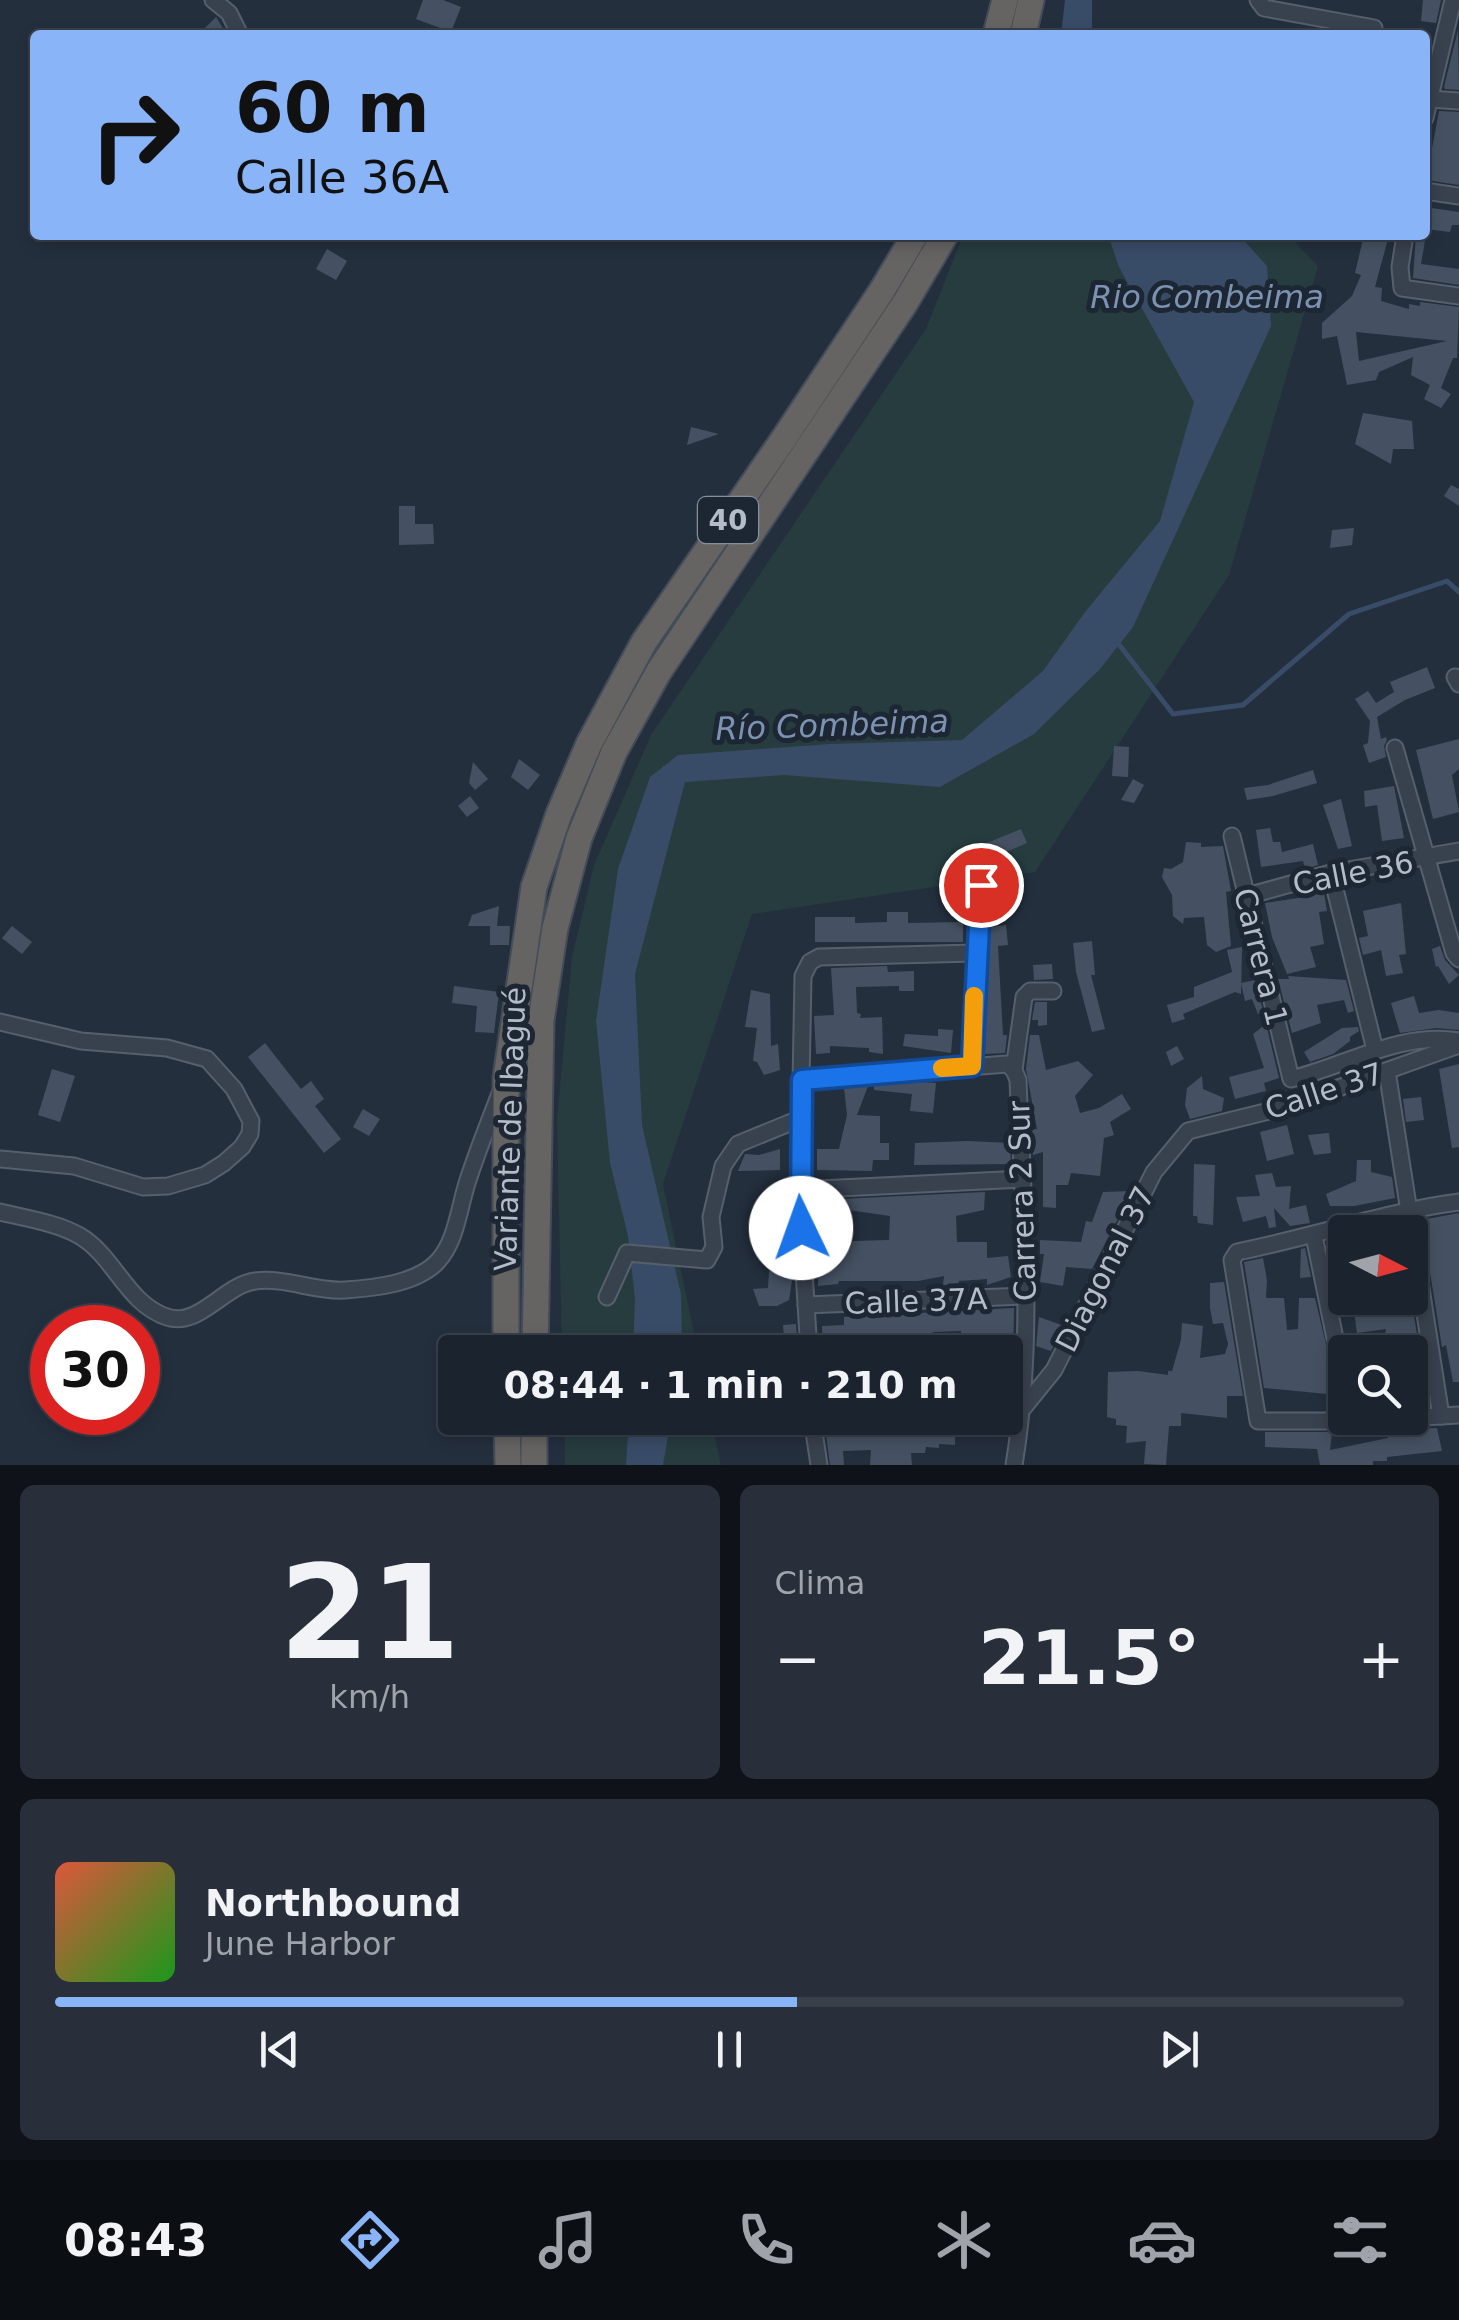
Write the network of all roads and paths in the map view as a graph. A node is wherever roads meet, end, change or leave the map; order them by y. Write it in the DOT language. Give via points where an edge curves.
graph roads {
  1 [pos="213,0"];
  2 [pos="1032,0"];
  3 [pos="1456,0"];
  4 [pos="1258,1"];
  5 [pos="1010,25"];
  6 [pos="1374,28"];
  7 [pos="238,30"];
  8 [pos="1430,94"];
  9 [pos="1430,98"];
  10 [pos="1459,101"];
  11 [pos="1430,192"];
  12 [pos="1459,196"];
  13 [pos="911,240"];
  14 [pos="942,240"];
  15 [pos="1404,240"];
  16 [pos="1459,296"];
  17 [pos="1395,748"];
  18 [pos="1232,836"];
  19 [pos="1459,850"];
  20 [pos="1426,859"];
  21 [pos="1331,872"];
  22 [pos="981,885"];
  23 [pos="1247,896"];
  24 [pos="975,954"];
  25 [pos="1459,959"];
  26 [pos="1054,991"];
  27 [pos="0,1022"];
  28 [pos="1459,1043"];
  29 [pos="1375,1050"];
  30 [pos="972,1066"];
  31 [pos="1014,1070"];
  32 [pos="1387,1071"];
  33 [pos="506,1078"];
  34 [pos="1290,1079"];
  35 [pos="802,1080"];
  36 [pos="799,1119"];
  37 [pos="1188,1131"];
  38 [pos="0,1159"];
  39 [pos="1022,1179"];
  40 [pos="799,1190"];
  41 [pos="1459,1202"];
  42 [pos="1406,1209"];
  43 [pos="0,1212"];
  44 [pos="1314,1236"];
  45 [pos="1026,1296"];
  46 [pos="607,1297"];
  47 [pos="806,1305"];
  48 [pos="506,1335"];
  49 [pos="535,1335"];
  50 [pos="807,1335"];
  51 [pos="1334,1335"];
  52 [pos="1024,1408"];
  53 [pos="1459,1415"];
  54 [pos="1441,1416"];
  55 [pos="1428,1417"];
  56 [pos="1328,1420"];
  57 [pos="507,1435"];
  58 [pos="534,1435"];
  59 [pos="815,1435"];
  60 [pos="508,1465"];
  61 [pos="534,1465"];
  62 [pos="819,1465"];
  63 [pos="1014,1465"];
  1 -- 7 [label="street"];
  2 -- 5 [label="highway"];
  3 -- 8 [label="street"];
  4 -- 6 [label="street" via="1264,8"];
  9 -- 10 [label="street"];
  11 -- 12 [label="street"];
  13 -- 33 [label="highway, Variante de Ibagué / 40" via="644,642 590,744 534,887"];
  14 -- 49 [label="highway, Variante de Ibagué / 40" via="659,671 614,752 579,838 555,928 542,1020"];
  15 -- 16 [label="street" via="1402,288"];
  17 -- 20 [label="street"];
  18 -- 23 [label="street, Carrera 1"];
  19 -- 20 [label="street, Calle 36"];
  20 -- 21 [label="street, Calle 36"];
  20 -- 25 [label="street"];
  21 -- 23 [label="street, Calle 36"];
  21 -- 29 [label="street"];
  22 -- 24 [label="street"];
  23 -- 34 [label="street, Carrera 1"];
  24 -- 30 [label="street"];
  24 -- 35 [label="street" via="810,962 804,976"];
  26 -- 31 [label="street, Carrera 2 Sur" via="1024,997"];
  27 -- 38 [label="street" via="207,1059 252,1121 242,1146 224,1163 168,1186"];
  28 -- 29 [label="street, Calle 37" via="1439,1038"];
  28 -- 32 [label="street, Calle 37"];
  29 -- 34 [label="street, Calle 37"];
  30 -- 31 [label="street" via="1007,1064"];
  30 -- 35 [label="street"];
  31 -- 39 [label="street, Carrera 2 Sur"];
  32 -- 37 [label="street, Calle 37"];
  32 -- 42 [label="street"];
  33 -- 43 [label="street" via="452,1238 437,1263 373,1288 256,1281 187,1319 170,1318 144,1306 78,1234"];
  33 -- 48 [label="highway, Variante de Ibagué / 40"];
  35 -- 36 [label="street"];
  36 -- 40 [label="street"];
  36 -- 46 [label="street" via="738,1144 723,1166 707,1260 628,1253"];
  37 -- 52 [label="street, Diagonal 37" via="1154,1172 1054,1370"];
  39 -- 40 [label="street"];
  39 -- 45 [label="street, Carrera 2 Sur"];
  40 -- 47 [label="street"];
  41 -- 42 [label="street"];
  42 -- 44 [label="street"];
  42 -- 54 [label="street"];
  44 -- 51 [label="street"];
  44 -- 56 [label="street" via="1237,1252 1232,1267 1258,1420"];
  45 -- 47 [label="street, Calle 37A"];
  45 -- 52 [label="street, Carrera 2 Sur"];
  47 -- 50 [label="street"];
  52 -- 63 [label="street, Carrera 2 Sur"];
  53 -- 54 [label="street"];
  54 -- 55 [label="street"];
  57 -- 60 [label="highway"];
  58 -- 61 [label="highway"];
  59 -- 62 [label="street"];
}
